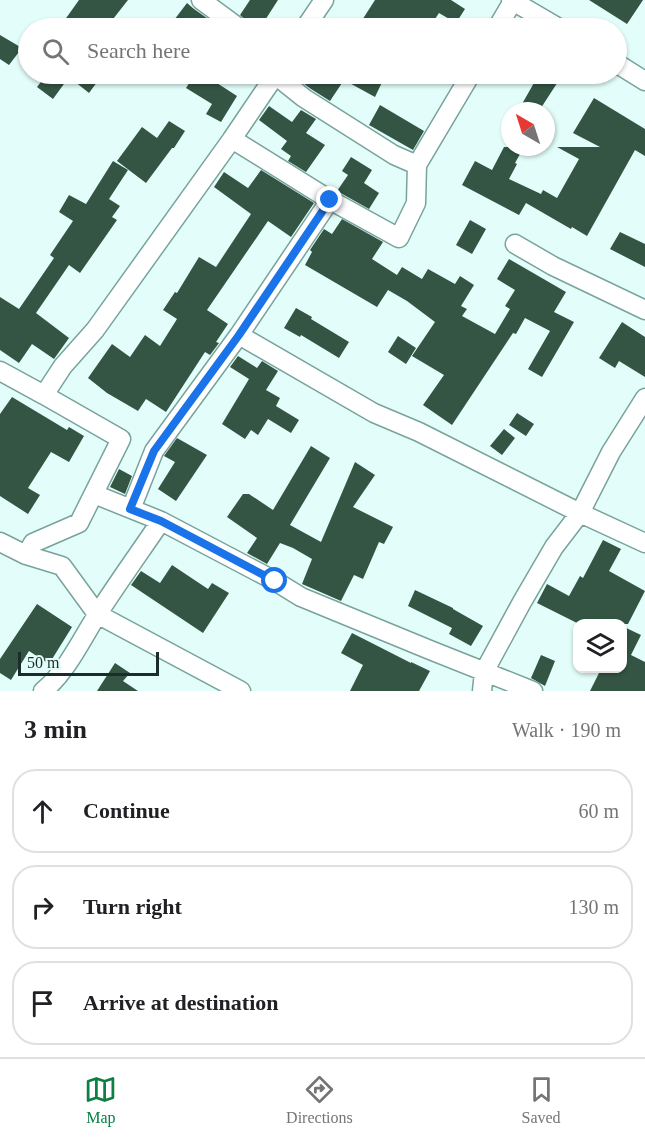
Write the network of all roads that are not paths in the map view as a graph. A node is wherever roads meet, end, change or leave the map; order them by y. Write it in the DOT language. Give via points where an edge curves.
graph roads {
  1 [pos="201,0"];
  2 [pos="324,0"];
  3 [pos="512,1"];
  4 [pos="225,18"];
  5 [pos="312,18"];
  6 [pos="503,18"];
  7 [pos="542,18"];
  8 [pos="627,70"];
  9 [pos="645,81"];
  10 [pos="268,84"];
  11 [pos="287,84"];
  12 [pos="465,84"];
  13 [pos="232,139"];
  14 [pos="417,165"];
  15 [pos="330,200"];
  16 [pos="515,244"];
  17 [pos="645,310"];
  18 [pos="239,335"];
  19 [pos="0,371"];
  20 [pos="44,394"];
  21 [pos="645,398"];
  22 [pos="94,494"];
  23 [pos="130,509"];
  24 [pos="580,513"];
  25 [pos="161,521"];
  26 [pos="0,542"];
  27 [pos="645,543"];
  28 [pos="26,555"];
  29 [pos="98,614"];
  30 [pos="484,672"];
  31 [pos="43,691"];
  32 [pos="241,691"];
  33 [pos="482,691"];
  34 [pos="533,691"];
  1 -- 4 [label="street"];
  2 -- 5 [label="street"];
  3 -- 6 [label="street"];
  3 -- 7 [label="street"];
  8 -- 9 [label="street"];
  10 -- 13 [label="street"];
  11 -- 14 [label="street" via="393,155"];
  12 -- 14 [label="street"];
  13 -- 15 [label="street"];
  13 -- 20 [label="street" via="95,330"];
  14 -- 15 [label="street" via="416,203 399,238"];
  15 -- 18 [label="street"];
  16 -- 17 [label="street"];
  18 -- 23 [label="street" via="154,451"];
  18 -- 24 [label="street" via="374,414 419,432"];
  19 -- 20 [label="street"];
  20 -- 22 [label="street" via="121,440"];
  21 -- 24 [label="street" via="611,452"];
  22 -- 23 [label="street"];
  22 -- 28 [label="street" via="79,523 33,543"];
  23 -- 25 [label="street"];
  24 -- 27 [label="street"];
  24 -- 30 [label="street" via="554,547"];
  25 -- 29 [label="street"];
  25 -- 30 [label="street" via="301,597"];
  26 -- 28 [label="street"];
  28 -- 29 [label="street" via="62,566"];
  29 -- 31 [label="street" via="52,684"];
  29 -- 32 [label="street"];
  30 -- 33 [label="street"];
  30 -- 34 [label="street"];
}
